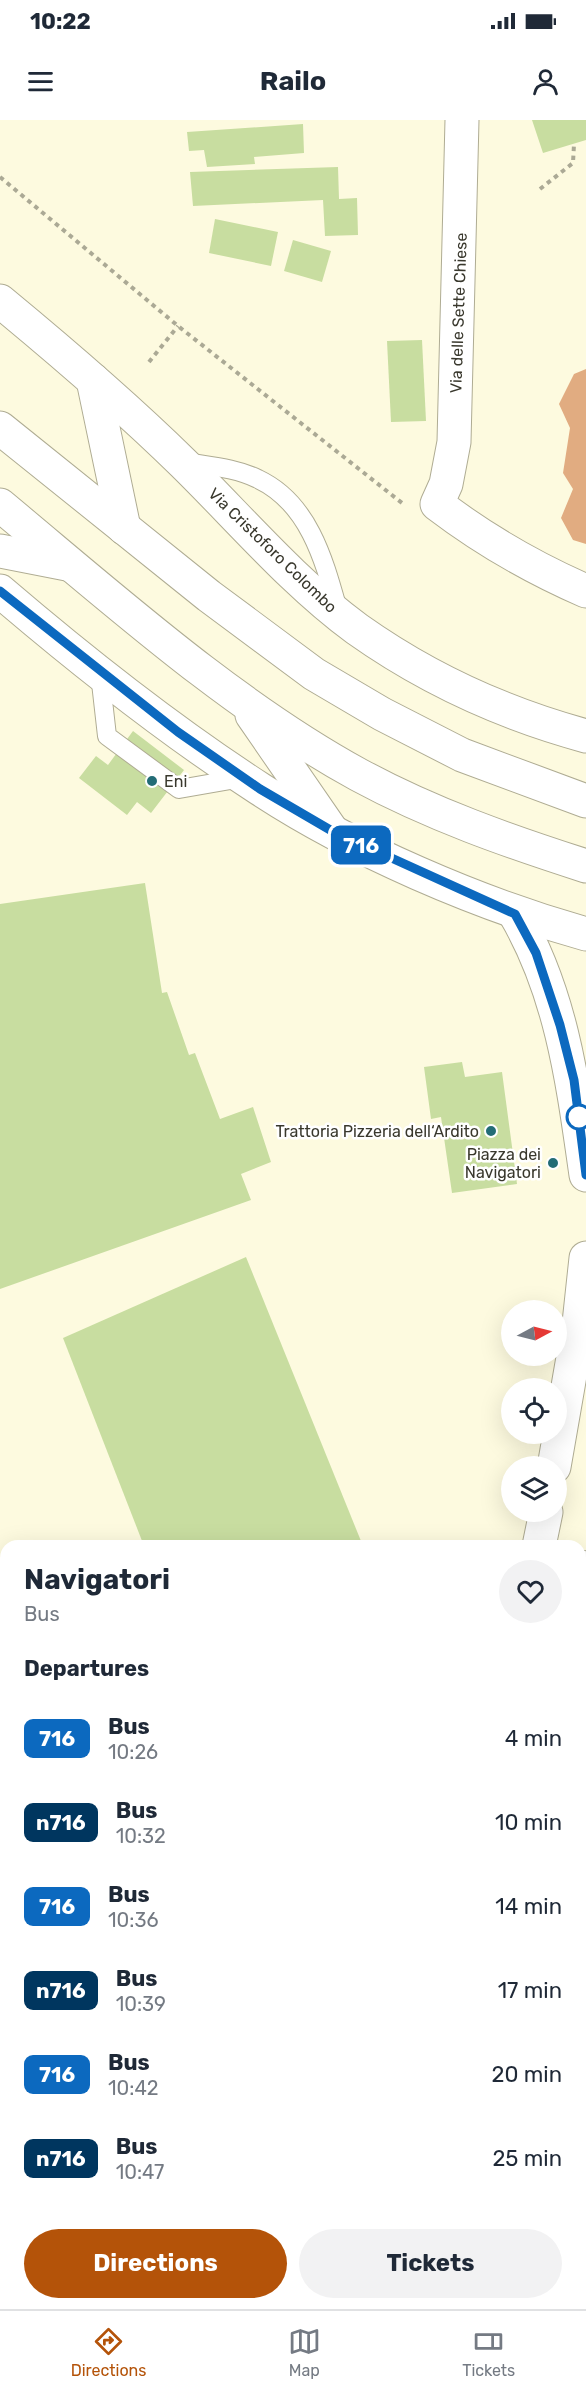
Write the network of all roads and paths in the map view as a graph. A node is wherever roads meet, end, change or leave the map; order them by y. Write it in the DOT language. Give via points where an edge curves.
graph roads {
  1 [pos="462,120"];
  2 [pos="574,144"];
  3 [pos="0,177"];
  4 [pos="540,189"];
  5 [pos="0,301"];
  6 [pos="178,326"];
  7 [pos="149,362"];
  8 [pos="93,380"];
  9 [pos="0,428"];
  10 [pos="181,461"];
  11 [pos="0,505"];
  12 [pos="424,507"];
  13 [pos="124,528"];
  14 [pos="0,551"];
  15 [pos="72,565"];
  16 [pos="0,591"];
  17 [pos="586,591"];
  18 [pos="339,614"];
  19 [pos="100,672"];
  20 [pos="242,701"];
  21 [pos="586,736"];
  22 [pos="243,777"];
  23 [pos="586,801"];
  24 [pos="332,831"];
  25 [pos="586,866"];
  26 [pos="515,914"];
  27 [pos="586,934"];
  28 [pos="583,1130"];
  29 [pos="586,1175"];
  30 [pos="586,1258"];
  31 [pos="578,1378"];
  32 [pos="557,1456"];
  33 [pos="544,1522"];
  34 [pos="540,1540"];
  1 -- 12 [label="main road, Via delle Sette Chiese" via="454,442 446,484"];
  2 -- 4 [label="path" via="573,163"];
  3 -- 6 [label="path"];
  5 -- 8 [label="main road, Via Cristoforo Colombo"];
  6 -- 7 [label="path"];
  6 -- 12 [label="path"];
  8 -- 10 [label="main road, Via Cristoforo Colombo"];
  8 -- 13 [label="main road"];
  9 -- 13 [label="main road"];
  10 -- 18 [label="main road, Via Cristoforo Colombo"];
  10 -- 18 [label="lane" via="258,478 282,495 314,537"];
  11 -- 15 [label="main road"];
  12 -- 17 [label="main road"];
  13 -- 23 [label="main road" via="314,674 462,755"];
  14 -- 15 [label="main road"];
  15 -- 20 [label="main road"];
  16 -- 19 [label="main road"];
  18 -- 21 [label="main road, Via Cristoforo Colombo" via="399,655 464,691 537,722"];
  19 -- 22 [label="main road"];
  19 -- 22 [label="lane" via="107,736 149,769 178,789"];
  20 -- 24 [label="main road"];
  20 -- 25 [label="main road" via="338,763 409,800 487,833"];
  22 -- 24 [label="main road"];
  24 -- 26 [label="main road"];
  26 -- 27 [label="main road"];
  26 -- 28 [label="main road" via="536,953 560,1025"];
  28 -- 29 [label="main road"];
  30 -- 31 [label="main road"];
  31 -- 32 [label="main road"];
  33 -- 34 [label="main road"];
}
